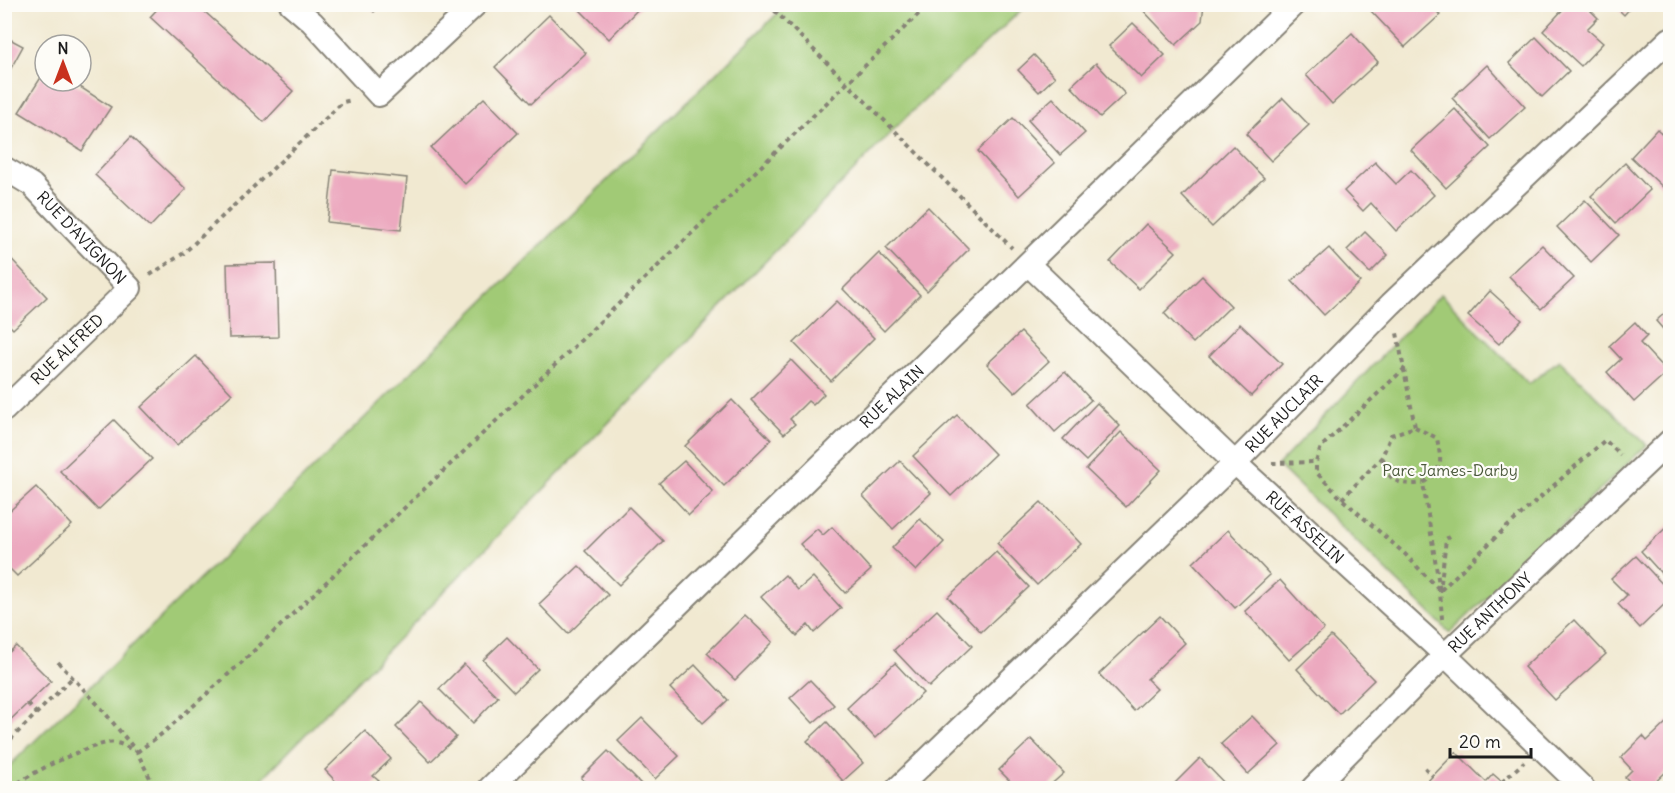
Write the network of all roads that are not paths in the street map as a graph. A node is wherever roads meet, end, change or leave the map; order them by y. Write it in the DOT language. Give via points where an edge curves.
graph roads {
  1 [pos="291,4"];
  2 [pos="476,4"];
  3 [pos="1294,4"];
  4 [pos="1671,39"];
  5 [pos="4,168"];
  6 [pos="1028,264"];
  7 [pos="130,288"];
  8 [pos="4,410"];
  9 [pos="1671,441"];
  10 [pos="1235,463"];
  11 [pos="1444,655"];
  12 [pos="490,789"];
  13 [pos="898,789"];
  14 [pos="1312,789"];
  15 [pos="1583,789"];
  1 -- 2 [label="street" via="379,95"];
  3 -- 6 [label="street, RUE ALAIN"];
  4 -- 10 [label="street, RUE AUCLAIR" via="1391,304"];
  5 -- 7 [label="street, RUE D'AVIGNON" via="32,184"];
  6 -- 10 [label="street, RUE ASSELIN"];
  6 -- 12 [label="street, RUE ALAIN"];
  7 -- 8 [label="street, RUE ALFRED"];
  9 -- 11 [label="street, RUE ANTHONY"];
  10 -- 11 [label="street, RUE ASSELIN"];
  10 -- 13 [label="street, RUE AUCLAIR"];
  11 -- 14 [label="street, RUE ANTHONY"];
  11 -- 15 [label="street, RUE ASSELIN"];
}
